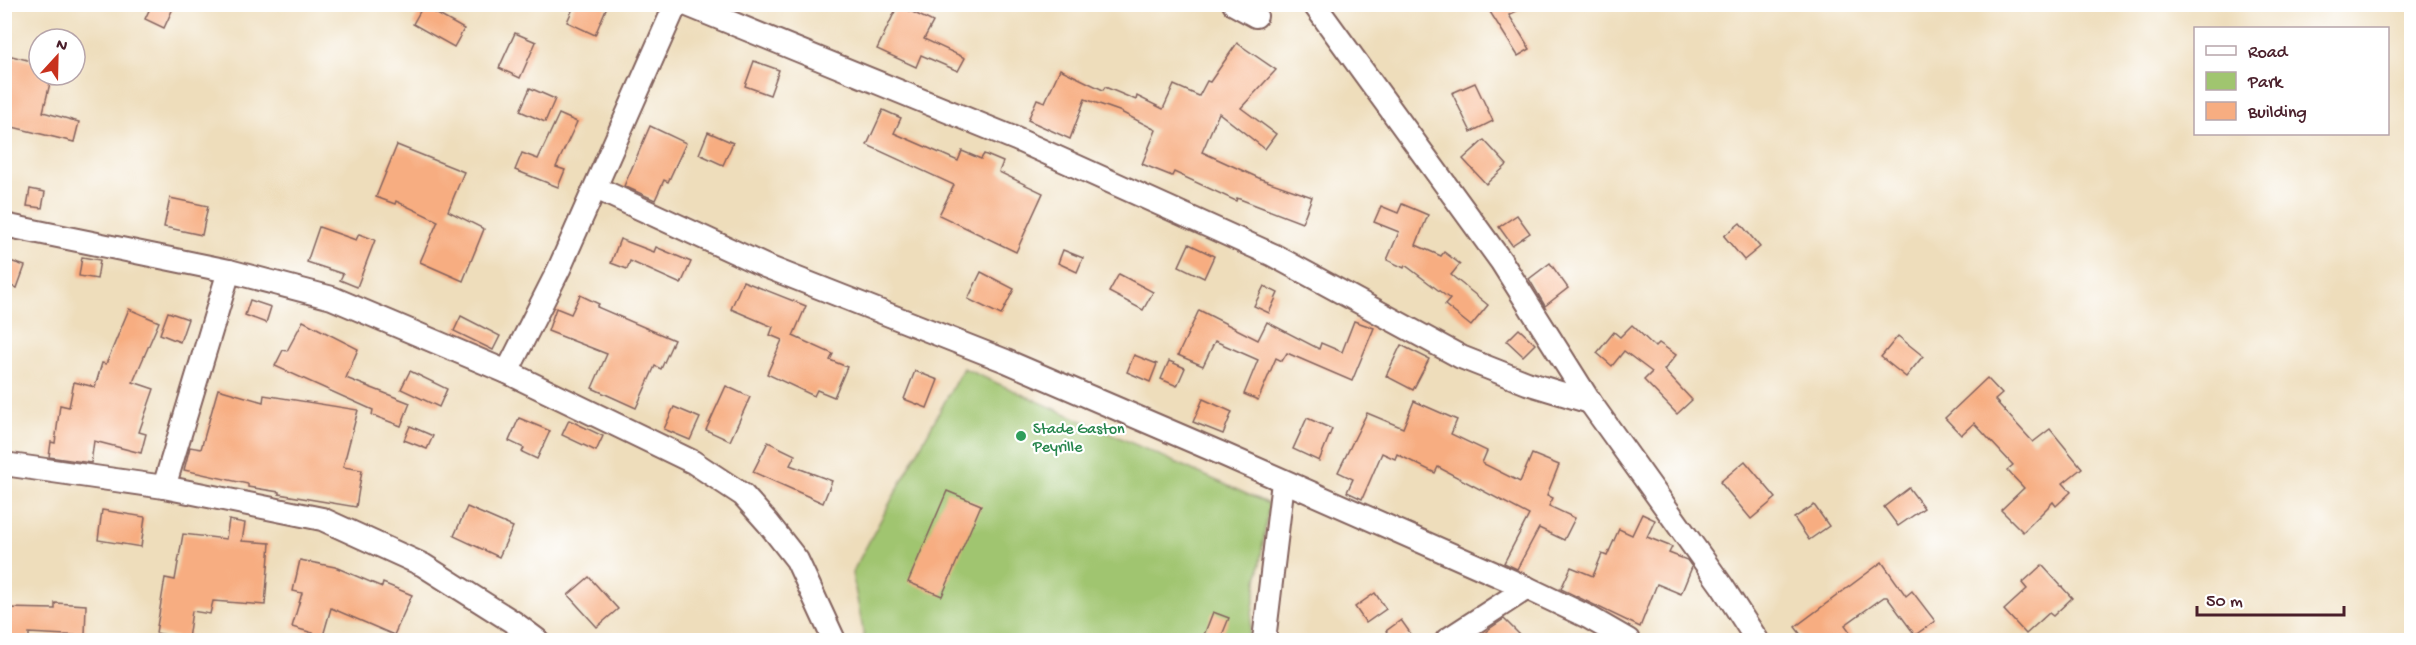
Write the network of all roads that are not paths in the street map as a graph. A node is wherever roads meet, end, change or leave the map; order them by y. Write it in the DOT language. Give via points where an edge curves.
graph roads {
  1 [pos="676,4"];
  2 [pos="685,4"];
  3 [pos="1234,4"];
  4 [pos="1314,4"];
  5 [pos="1256,16"];
  6 [pos="596,188"];
  7 [pos="4,225"];
  8 [pos="229,271"];
  9 [pos="507,372"];
  10 [pos="1590,402"];
  11 [pos="4,464"];
  12 [pos="1283,482"];
  13 [pos="164,487"];
  14 [pos="1527,588"];
  15 [pos="537,640"];
  16 [pos="834,640"];
  17 [pos="1264,640"];
  18 [pos="1447,640"];
  19 [pos="1628,640"];
  20 [pos="1757,640"];
  1 -- 6 [label="street"];
  2 -- 10 [label="street" via="1016,140 1251,245 1461,357"];
  3 -- 5 [label="street"];
  4 -- 10 [label="street" via="1502,261"];
  6 -- 9 [label="street"];
  6 -- 12 [label="street" via="765,266 1006,361"];
  7 -- 8 [label="street"];
  8 -- 9 [label="street" via="332,298"];
  8 -- 13 [label="street"];
  9 -- 16 [label="street" via="693,462 743,495 797,560"];
  10 -- 20 [label="street"];
  11 -- 13 [label="street"];
  12 -- 14 [label="street"];
  12 -- 17 [label="street"];
  13 -- 15 [label="street" via="322,519 423,565"];
  14 -- 18 [label="street"];
  14 -- 19 [label="street"];
}
